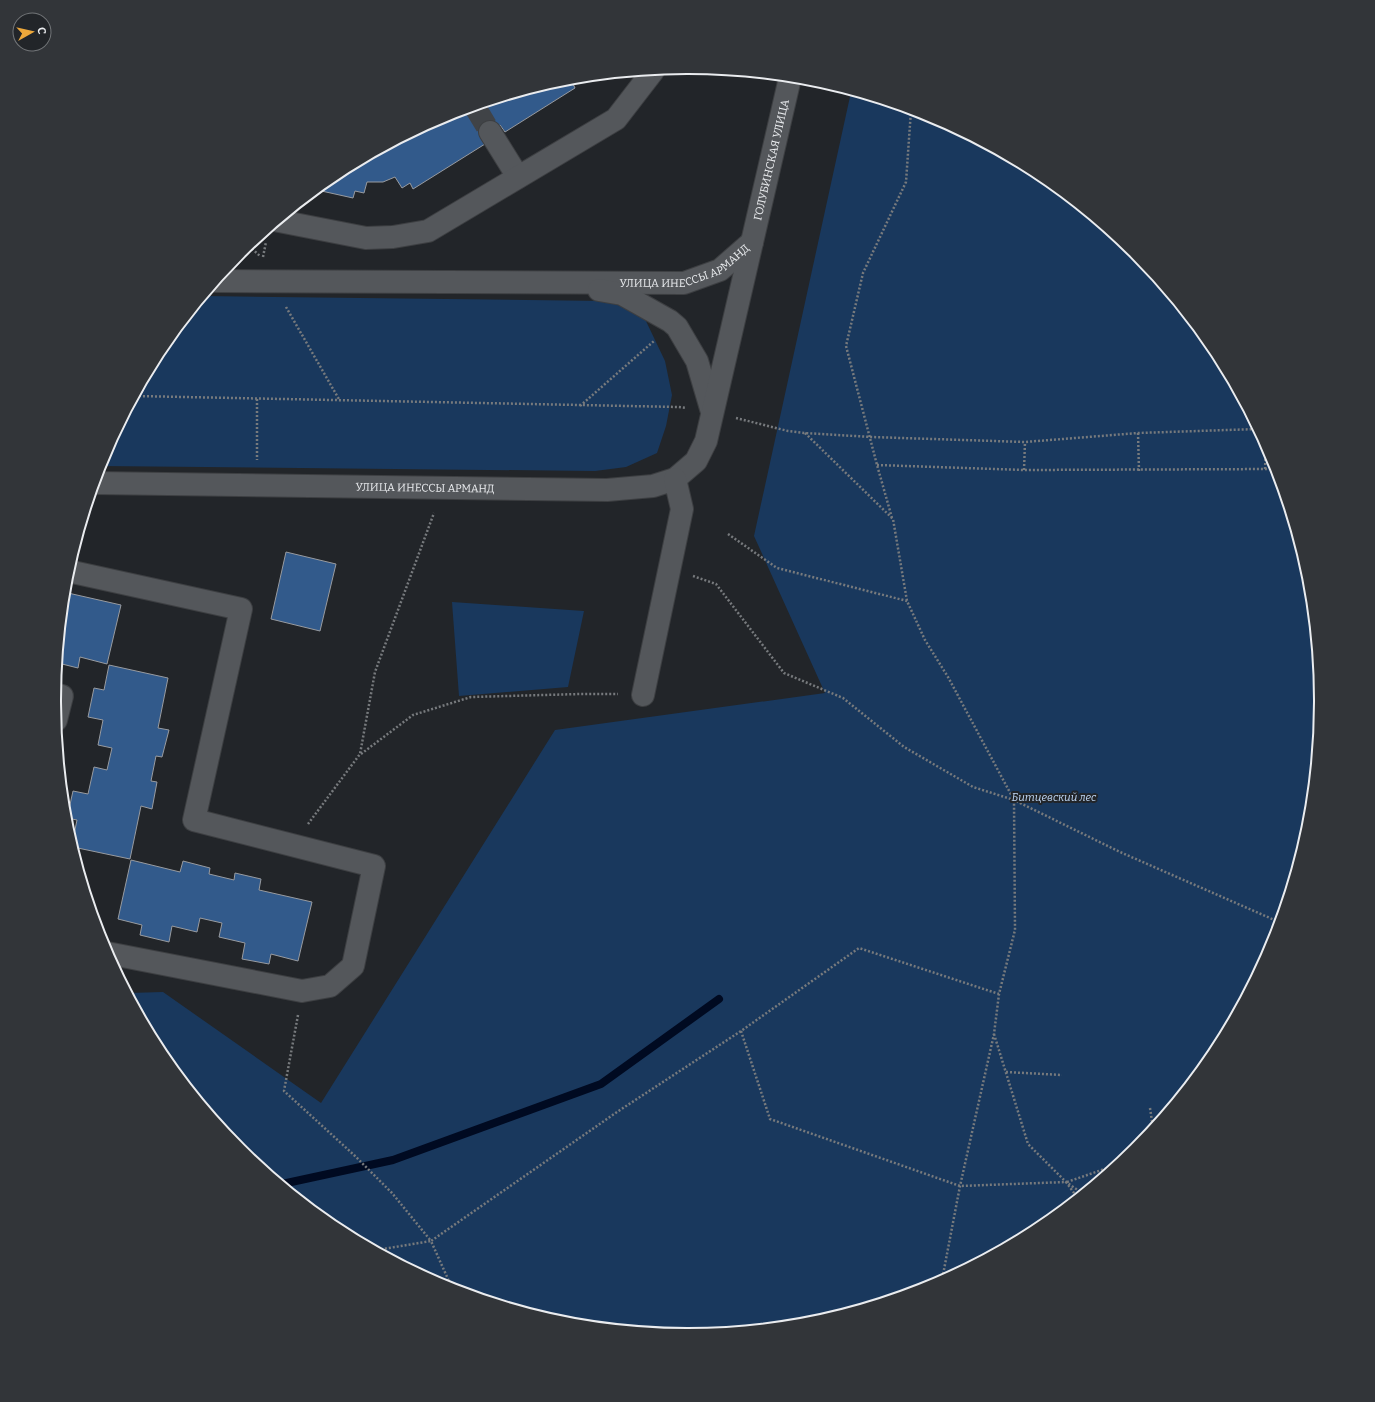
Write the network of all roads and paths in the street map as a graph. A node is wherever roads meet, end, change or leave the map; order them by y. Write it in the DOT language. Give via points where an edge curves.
graph roads {
  1 [pos="649,76"];
  2 [pos="789,83"];
  3 [pos="911,116"];
  4 [pos="490,132"];
  5 [pos="518,177"];
  6 [pos="284,222"];
  7 [pos="752,242"];
  8 [pos="253,250"];
  9 [pos="222,281"];
  10 [pos="272,282"];
  11 [pos="557,282"];
  12 [pos="659,336"];
  13 [pos="141,396"];
  14 [pos="257,399"];
  15 [pos="340,400"];
  16 [pos="579,406"];
  17 [pos="712,413"];
  18 [pos="1251,429"];
  19 [pos="804,432"];
  20 [pos="1138,433"];
  21 [pos="871,437"];
  22 [pos="1025,442"];
  23 [pos="1265,460"];
  24 [pos="877,465"];
  25 [pos="1265,469"];
  26 [pos="1269,469"];
  27 [pos="1024,470"];
  28 [pos="1139,471"];
  29 [pos="675,479"];
  30 [pos="100,484"];
  31 [pos="257,486"];
  32 [pos="434,513"];
  33 [pos="893,519"];
  34 [pos="728,534"];
  35 [pos="670,568"];
  36 [pos="74,572"];
  37 [pos="907,601"];
  38 [pos="643,695"];
  39 [pos="360,754"];
  40 [pos="1014,800"];
  41 [pos="292,845"];
  42 [pos="1274,920"];
  43 [pos="115,955"];
  44 [pos="302,991"];
  45 [pos="999,994"];
  46 [pos="741,1031"];
  47 [pos="994,1034"];
  48 [pos="1006,1072"];
  49 [pos="1062,1076"];
  50 [pos="1150,1108"];
  51 [pos="1152,1121"];
  52 [pos="1104,1169"];
  53 [pos="1066,1182"];
  54 [pos="960,1186"];
  55 [pos="1078,1190"];
  56 [pos="1074,1194"];
  57 [pos="431,1241"];
  58 [pos="383,1249"];
  59 [pos="943,1273"];
  60 [pos="449,1280"];
  1 -- 5 [label="street" via="616,119"];
  2 -- 7 [label="street, ГОЛУБИНСКАЯ УЛИЦА"];
  3 -- 21 [label="path" via="906,182 863,274 846,346"];
  4 -- 5 [label="street"];
  5 -- 6 [label="street" via="428,231 393,237 366,238"];
  7 -- 11 [label="street, УЛИЦА ИНЕССЫ АРМАНД" via="720,270 684,283"];
  7 -- 17 [label="street, УЛИЦА ИНЕССЫ АРМАНД"];
  8 -- 10 [label="path" via="262,259"];
  9 -- 10 [label="street, УЛИЦА ИНЕССЫ АРМАНД"];
  10 -- 11 [label="street, УЛИЦА ИНЕССЫ АРМАНД"];
  10 -- 15 [label="path"];
  11 -- 17 [label="street, УЛИЦА ИНЕССЫ АРМАНД" via="622,294 670,321 697,361"];
  12 -- 16 [label="path"];
  13 -- 14 [label="path"];
  14 -- 15 [label="path"];
  14 -- 31 [label="path"];
  15 -- 16 [label="path"];
  16 -- 17 [label="path" via="678,407"];
  17 -- 19 [label="path" via="788,431"];
  17 -- 29 [label="street, УЛИЦА ИНЕССЫ АРМАНД" via="706,441 696,461"];
  18 -- 20 [label="path"];
  19 -- 21 [label="path"];
  19 -- 33 [label="path"];
  20 -- 22 [label="path"];
  20 -- 28 [label="path"];
  21 -- 22 [label="path"];
  21 -- 24 [label="path"];
  22 -- 27 [label="path"];
  23 -- 25 [label="path"];
  24 -- 27 [label="path"];
  24 -- 33 [label="path"];
  25 -- 26 [label="path"];
  25 -- 28 [label="path"];
  27 -- 28 [label="path"];
  29 -- 31 [label="street, УЛИЦА ИНЕССЫ АРМАНД" via="653,486 606,490"];
  29 -- 35 [label="street" via="682,509"];
  30 -- 31 [label="street, УЛИЦА ИНЕССЫ АРМАНД"];
  32 -- 39 [label="path" via="375,672"];
  33 -- 37 [label="path"];
  34 -- 37 [label="path" via="777,568"];
  35 -- 38 [label="street"];
  35 -- 40 [label="path" via="716,584 784,673 843,698 904,747 973,787"];
  36 -- 41 [label="street" via="241,609 194,820"];
  37 -- 40 [label="path"];
  38 -- 39 [label="path" via="471,697 413,715"];
  39 -- 41 [label="path"];
  40 -- 42 [label="path" via="1120,852"];
  40 -- 45 [label="path" via="1015,930"];
  41 -- 44 [label="street" via="374,866 354,966 330,986"];
  43 -- 44 [label="street"];
  44 -- 57 [label="path" via="284,1091 387,1188"];
  45 -- 46 [label="path" via="859,948"];
  45 -- 47 [label="path"];
  46 -- 54 [label="path" via="770,1118"];
  46 -- 57 [label="path" via="617,1112"];
  47 -- 48 [label="path"];
  47 -- 54 [label="path"];
  48 -- 49 [label="path"];
  48 -- 53 [label="path" via="1028,1144"];
  50 -- 51 [label="path"];
  52 -- 53 [label="path"];
  53 -- 54 [label="path"];
  53 -- 55 [label="path"];
  53 -- 56 [label="path"];
  54 -- 59 [label="path"];
  57 -- 58 [label="path"];
  57 -- 60 [label="path"];
}
